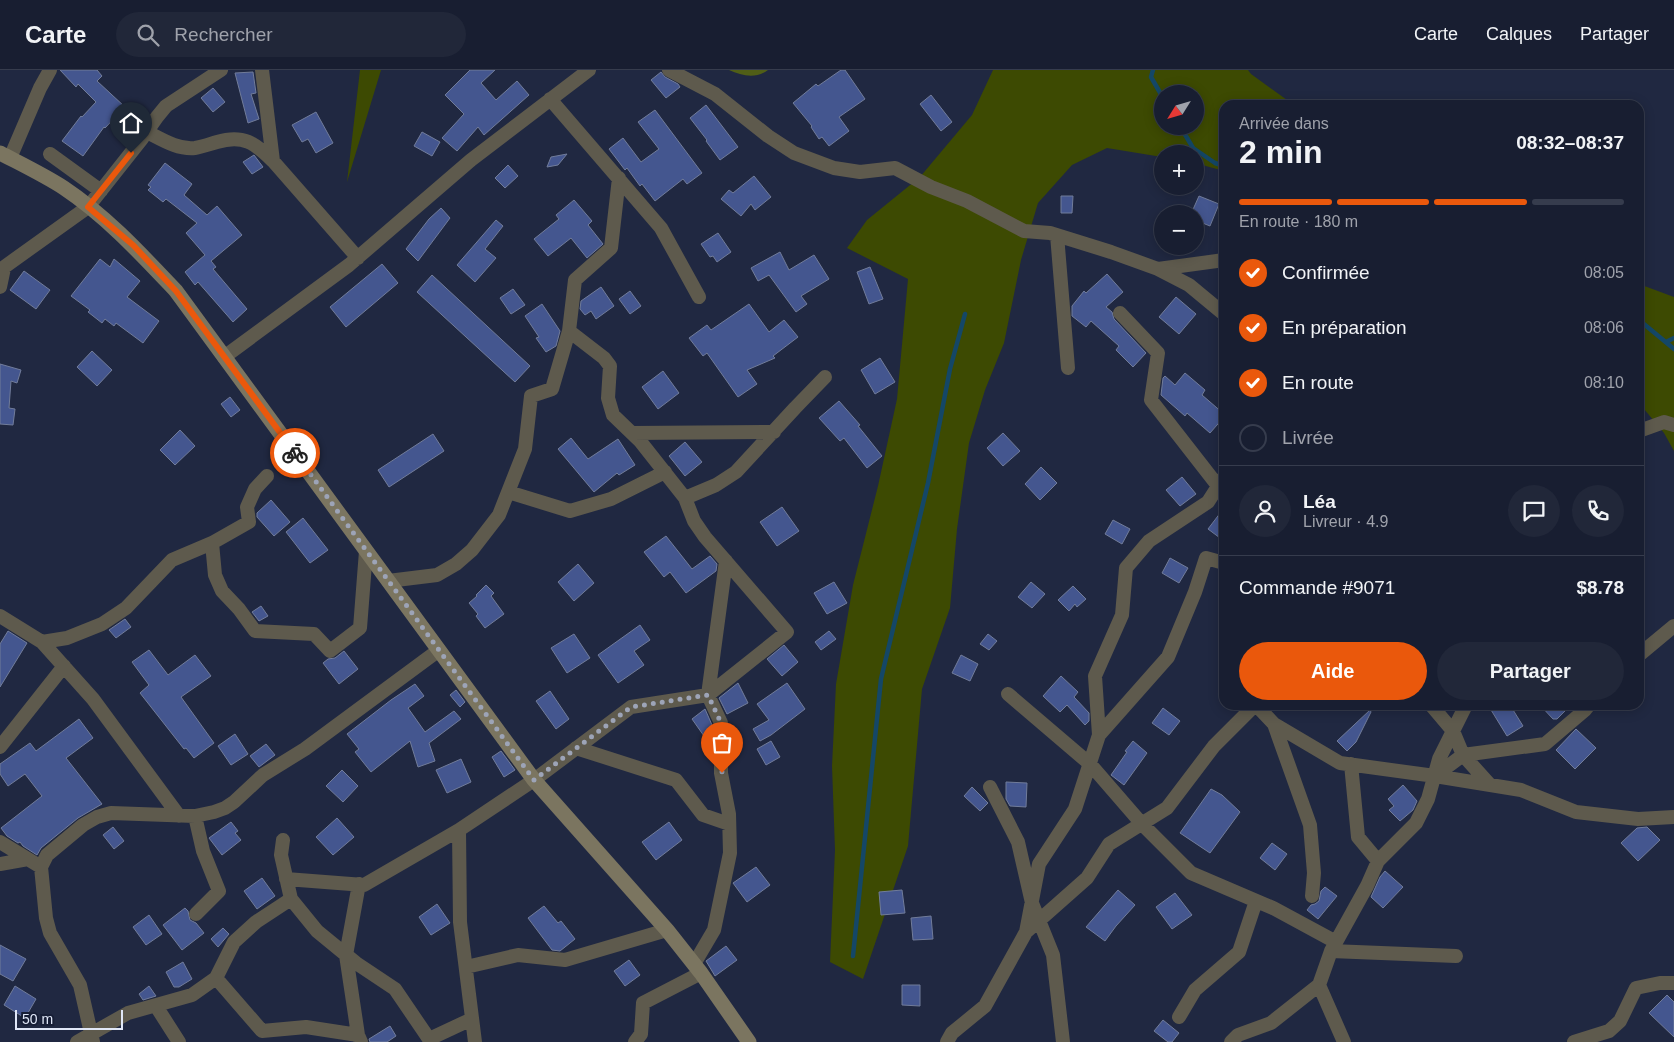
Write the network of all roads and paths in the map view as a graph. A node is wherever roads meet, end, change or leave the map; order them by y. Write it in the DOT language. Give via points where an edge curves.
graph roads {
  1 [pos="50,70"];
  2 [pos="221,70"];
  3 [pos="262,70"];
  4 [pos="589,70"];
  5 [pos="669,70"];
  6 [pos="550,100"];
  7 [pos="146,132"];
  8 [pos="50,154"];
  9 [pos="5,156"];
  10 [pos="273,160"];
  11 [pos="619,178"];
  12 [pos="101,191"];
  13 [pos="88,207"];
  14 [pos="1057,235"];
  15 [pos="358,258"];
  16 [pos="1219,261"];
  17 [pos="2,269"];
  18 [pos="1158,269"];
  19 [pos="0,287"];
  20 [pos="699,297"];
  21 [pos="1219,310"];
  22 [pos="1120,313"];
  23 [pos="569,331"];
  24 [pos="224,357"];
  25 [pos="1068,368"];
  26 [pos="825,377"];
  27 [pos="1674,425"];
  28 [pos="1644,429"];
  29 [pos="774,432"];
  30 [pos="632,433"];
  31 [pos="665,472"];
  32 [pos="267,476"];
  33 [pos="1219,481"];
  34 [pos="1219,489"];
  35 [pos="508,492"];
  36 [pos="685,498"];
  37 [pos="212,543"];
  38 [pos="366,551"];
  39 [pos="726,561"];
  40 [pos="1219,562"];
  41 [pos="388,581"];
  42 [pos="0,616"];
  43 [pos="1674,626"];
  44 [pos="42,642"];
  45 [pos="439,650"];
  46 [pos="1644,651"];
  47 [pos="64,666"];
  48 [pos="1008,694"];
  49 [pos="708,695"];
  50 [pos="1250,710"];
  51 [pos="1260,710"];
  52 [pos="1435,710"];
  53 [pos="1463,710"];
  54 [pos="1586,710"];
  55 [pos="1274,724"];
  56 [pos="1452,731"];
  57 [pos="1099,735"];
  58 [pos="0,747"];
  59 [pos="576,748"];
  60 [pos="1463,756"];
  61 [pos="1090,764"];
  62 [pos="1351,764"];
  63 [pos="1434,776"];
  64 [pos="534,780"];
  65 [pos="1490,785"];
  66 [pos="990,787"];
  67 [pos="179,816"];
  68 [pos="195,816"];
  69 [pos="1674,817"];
  70 [pos="729,824"];
  71 [pos="1142,824"];
  72 [pos="459,830"];
  73 [pos="283,840"];
  74 [pos="0,842"];
  75 [pos="28,859"];
  76 [pos="1378,861"];
  77 [pos="0,864"];
  78 [pos="41,867"];
  79 [pos="286,879"];
  80 [pos="359,884"];
  81 [pos="1312,896"];
  82 [pos="291,899"];
  83 [pos="1256,901"];
  84 [pos="1032,903"];
  85 [pos="196,914"];
  86 [pos="1039,921"];
  87 [pos="667,930"];
  88 [pos="1026,932"];
  89 [pos="1334,946"];
  90 [pos="346,955"];
  91 [pos="1456,956"];
  92 [pos="466,967"];
  93 [pos="698,969"];
  94 [pos="216,978"];
  95 [pos="1674,983"];
  96 [pos="1319,985"];
  97 [pos="156,1006"];
  98 [pos="1179,1017"];
  99 [pos="472,1019"];
  100 [pos="92,1037"];
  101 [pos="359,1039"];
  102 [pos="77,1042"];
  103 [pos="179,1042"];
  104 [pos="475,1042"];
  105 [pos="635,1042"];
  106 [pos="749,1042"];
  107 [pos="947,1042"];
  108 [pos="1063,1042"];
  109 [pos="1231,1042"];
  110 [pos="1344,1042"];
  111 [pos="1574,1042"];
  1 -- 9 [label="street"];
  2 -- 7 [label="street" via="166,106"];
  3 -- 10 [label="street"];
  4 -- 6 [label="street"];
  5 -- 14 [label="street" via="715,94 794,153 834,168 860,172 895,168 1024,231"];
  6 -- 11 [label="street"];
  6 -- 15 [label="street" via="471,160"];
  7 -- 10 [label="street" via="176,146 194,148 222,140 244,139 258,146"];
  7 -- 12 [label="street"];
  8 -- 12 [label="street"];
  9 -- 13 [label="street" via="63,188"];
  10 -- 15 [label="street"];
  11 -- 20 [label="street" via="661,228"];
  11 -- 23 [label="street" via="611,248 575,280"];
  12 -- 13 [label="street"];
  13 -- 17 [label="street"];
  13 -- 24 [label="street" via="133,245 176,291"];
  14 -- 18 [label="street"];
  14 -- 25 [label="street"];
  15 -- 24 [label="street"];
  16 -- 18 [label="street"];
  17 -- 19 [label="street"];
  18 -- 21 [label="street" via="1189,285"];
  22 -- 33 [label="street" via="1158,353 1152,400"];
  23 -- 30 [label="street" via="610,366 608,398 612,414"];
  23 -- 35 [label="street" via="552,389 531,396 525,449"];
  24 -- 38 [label="street"];
  26 -- 29 [label="street"];
  27 -- 28 [label="street" via="1664,422"];
  29 -- 30 [label="street"];
  29 -- 36 [label="street" via="736,472"];
  30 -- 31 [label="street"];
  31 -- 35 [label="street" via="611,499 570,511"];
  31 -- 36 [label="street"];
  32 -- 37 [label="street" via="247,507 249,522"];
  34 -- 57 [label="street" via="1208,502 1149,541 1126,568 1122,615 1095,676"];
  35 -- 41 [label="street" via="499,515 472,550 456,564 437,575"];
  36 -- 39 [label="street" via="694,521"];
  37 -- 38 [label="street" via="216,575 222,590 255,631 314,634 330,651 360,628"];
  37 -- 44 [label="street" via="172,560 126,608 102,624 67,638"];
  38 -- 41 [label="street"];
  39 -- 49 [label="street"];
  39 -- 49 [label="street" via="787,632"];
  40 -- 57 [label="street" via="1206,558 1168,657"];
  41 -- 45 [label="street"];
  42 -- 44 [label="street"];
  43 -- 46 [label="street"];
  44 -- 47 [label="street"];
  45 -- 64 [label="street"];
  45 -- 68 [label="street" via="305,749 263,775 234,802 214,812"];
  47 -- 58 [label="street"];
  47 -- 67 [label="street" via="93,699"];
  48 -- 61 [label="street"];
  49 -- 59 [label="street" via="631,707"];
  49 -- 70 [label="street" via="721,723 722,773"];
  50 -- 71 [label="street" via="1214,746 1167,808"];
  51 -- 55 [label="street"];
  52 -- 56 [label="street"];
  53 -- 56 [label="street"];
  54 -- 60 [label="street" via="1545,744"];
  55 -- 62 [label="street" via="1340,763"];
  55 -- 81 [label="street" via="1310,825 1314,873"];
  56 -- 60 [label="street"];
  56 -- 63 [label="street"];
  57 -- 61 [label="street"];
  59 -- 64 [label="street"];
  59 -- 70 [label="street" via="676,780 703,815"];
  60 -- 63 [label="street"];
  60 -- 65 [label="street"];
  61 -- 71 [label="street"];
  61 -- 84 [label="street" via="1075,809 1039,864"];
  62 -- 63 [label="street"];
  62 -- 76 [label="street" via="1358,837"];
  63 -- 65 [label="street"];
  63 -- 76 [label="street" via="1428,799 1416,823"];
  64 -- 72 [label="street"];
  64 -- 87 [label="street"];
  65 -- 69 [label="street" via="1521,790 1576,812 1638,819"];
  66 -- 84 [label="street" via="1018,842"];
  67 -- 68 [label="street"];
  67 -- 78 [label="street" via="111,813 96,817 48,855"];
  68 -- 85 [label="street" via="203,852 219,891"];
  70 -- 93 [label="street" via="730,853 714,930"];
  71 -- 83 [label="street" via="1191,873"];
  71 -- 86 [label="street" via="1110,844 1087,878"];
  72 -- 80 [label="street" via="364,885"];
  72 -- 92 [label="street" via="460,922"];
  73 -- 79 [label="street" via="281,855"];
  74 -- 75 [label="street"];
  75 -- 77 [label="street"];
  75 -- 78 [label="street"];
  76 -- 89 [label="street"];
  78 -- 100 [label="street" via="50,933 80,985"];
  79 -- 80 [label="street"];
  79 -- 82 [label="street"];
  80 -- 90 [label="street"];
  82 -- 90 [label="street" via="317,931"];
  82 -- 94 [label="street" via="256,922 234,942"];
  83 -- 89 [label="street"];
  83 -- 98 [label="street" via="1239,952 1196,990"];
  84 -- 86 [label="street"];
  84 -- 88 [label="street"];
  86 -- 88 [label="street"];
  86 -- 108 [label="street" via="1053,955"];
  87 -- 92 [label="street" via="565,960 518,955"];
  87 -- 93 [label="street"];
  88 -- 107 [label="street" via="985,1006 952,1033"];
  89 -- 91 [label="street"];
  89 -- 96 [label="street"];
  90 -- 99 [label="street" via="395,989 429,1039"];
  90 -- 101 [label="street"];
  92 -- 99 [label="street"];
  93 -- 105 [label="street" via="643,1003 641,1034"];
  93 -- 106 [label="street"];
  94 -- 97 [label="street" via="192,996"];
  94 -- 101 [label="street" via="262,1031 306,1027"];
  95 -- 111 [label="street" via="1636,988 1620,1021 1610,1031"];
  96 -- 109 [label="street" via="1271,1023 1238,1035"];
  96 -- 110 [label="street"];
  97 -- 100 [label="street" via="128,1013"];
  97 -- 103 [label="street"];
  99 -- 104 [label="street"];
  100 -- 102 [label="street"];
}
